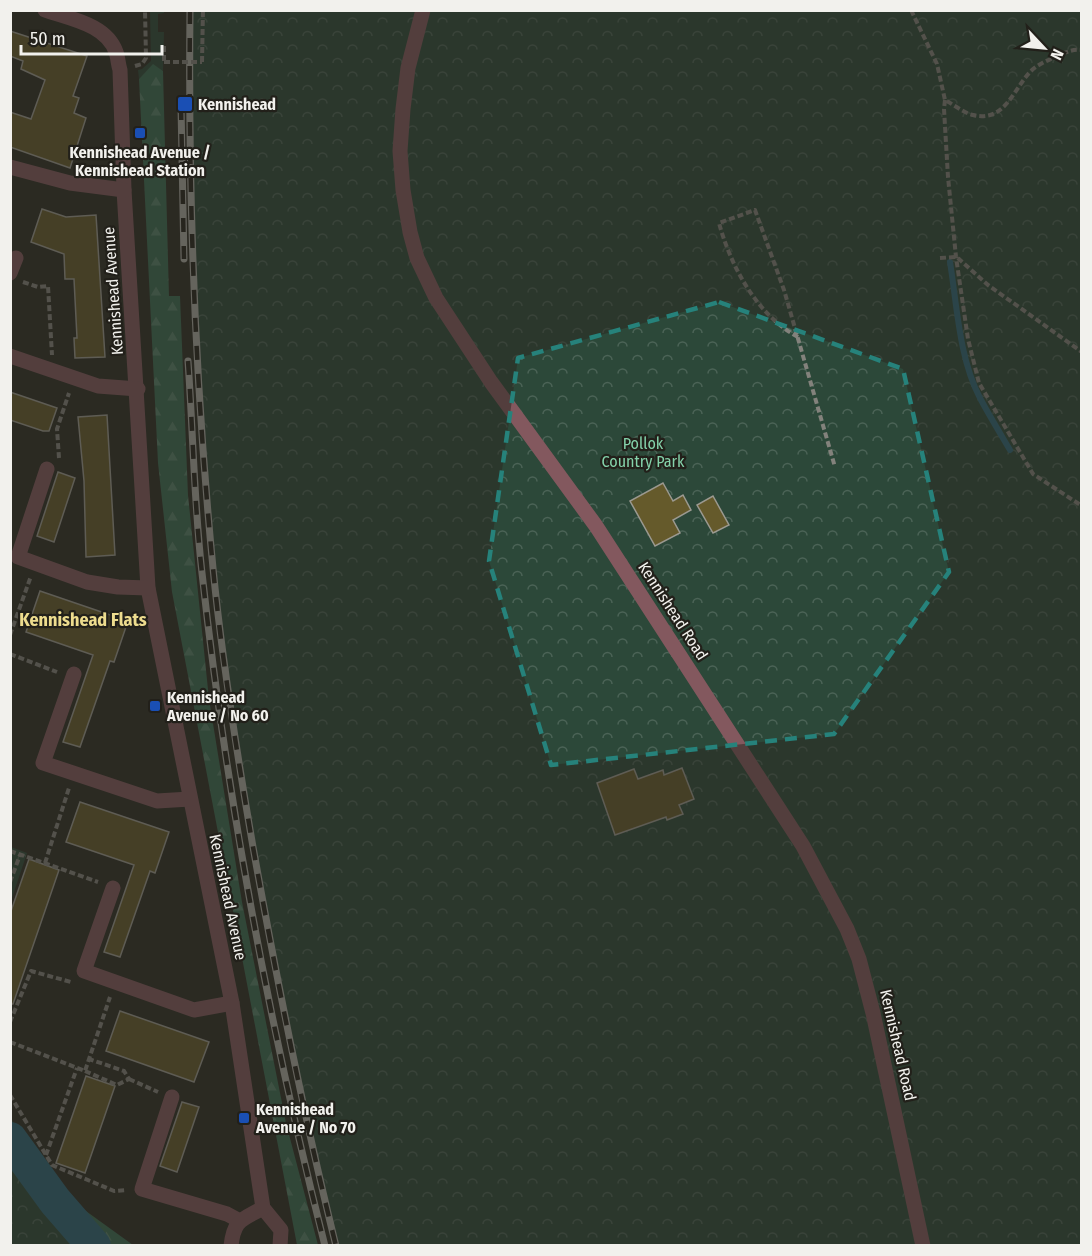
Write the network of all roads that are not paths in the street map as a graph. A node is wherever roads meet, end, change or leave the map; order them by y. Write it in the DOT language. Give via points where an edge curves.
graph roads {
  1 [pos="45,10"];
  2 [pos="423,10"];
  3 [pos="10,166"];
  4 [pos="124,189"];
  5 [pos="10,356"];
  6 [pos="138,389"];
  7 [pos="47,469"];
  8 [pos="148,588"];
  9 [pos="73,675"];
  10 [pos="190,799"];
  11 [pos="113,888"];
  12 [pos="232,1003"];
  13 [pos="172,1097"];
  14 [pos="263,1208"];
  15 [pos="240,1221"];
  16 [pos="231,1245"];
  17 [pos="280,1245"];
  18 [pos="923,1245"];
  1 -- 4 [label="street, Kennishead Avenue" via="91,26 107,37 116,51"];
  2 -- 18 [label="street, Kennishead Road" via="408,68 400,151 403,190 417,258 436,298 596,525 803,846 847,928 873,1013"];
  3 -- 4 [label="street" via="70,183"];
  4 -- 6 [label="street, Kennishead Avenue"];
  5 -- 6 [label="street" via="98,386"];
  6 -- 8 [label="street, Kennishead Avenue"];
  7 -- 8 [label="street" via="18,557 87,582"];
  8 -- 10 [label="street, Kennishead Avenue"];
  9 -- 10 [label="street" via="43,763 157,801"];
  10 -- 12 [label="street, Kennishead Avenue"];
  11 -- 12 [label="street" via="84,971 194,1010"];
  12 -- 14 [label="street, Kennishead Avenue"];
  13 -- 15 [label="street" via="142,1189"];
  14 -- 15 [label="street"];
  14 -- 17 [label="street, Kennishead Avenue" via="281,1230"];
  15 -- 16 [label="street" via="233,1230"];
}
